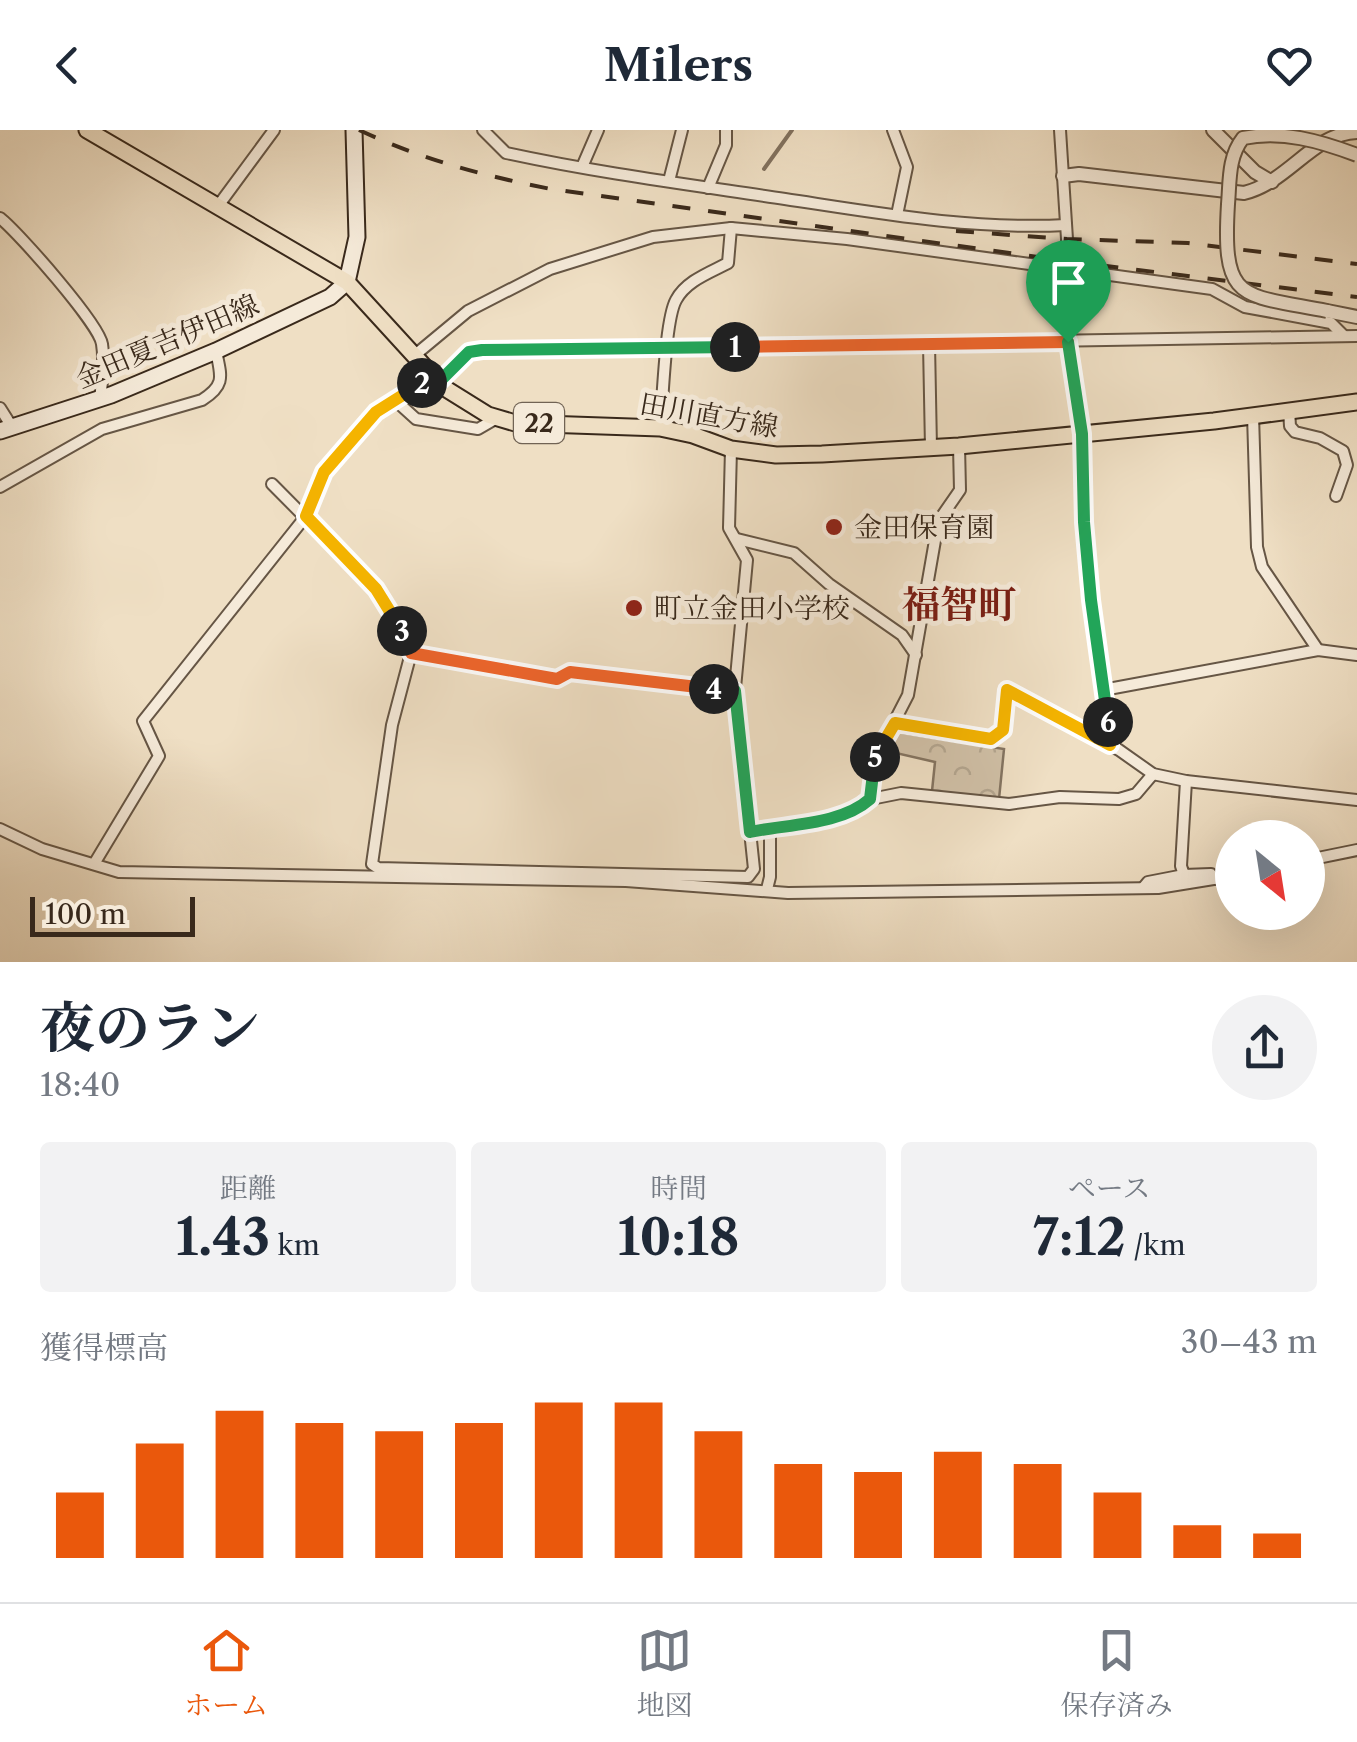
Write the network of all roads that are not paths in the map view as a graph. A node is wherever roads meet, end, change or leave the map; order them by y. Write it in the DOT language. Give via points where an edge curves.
graph roads {
  1 [pos="87,130"];
  2 [pos="274,130"];
  3 [pos="482,130"];
  4 [pos="502,130"];
  5 [pos="598,130"];
  6 [pos="682,130"];
  7 [pos="726,130"];
  8 [pos="893,130"];
  9 [pos="1060,130"];
  10 [pos="1214,130"];
  11 [pos="1304,130"];
  12 [pos="1357,132"];
  13 [pos="1240,134"];
  14 [pos="354,135"];
  15 [pos="494,141"];
  16 [pos="1308,154"];
  17 [pos="1357,155"];
  18 [pos="582,167"];
  19 [pos="1063,176"];
  20 [pos="669,181"];
  21 [pos="1272,182"];
  22 [pos="708,188"];
  23 [pos="218,206"];
  24 [pos="897,216"];
  25 [pos="0,218"];
  26 [pos="1066,225"];
  27 [pos="732,228"];
  28 [pos="1066,270"];
  29 [pos="346,282"];
  30 [pos="1357,317"];
  31 [pos="1344,336"];
  32 [pos="1357,336"];
  33 [pos="1068,342"];
  34 [pos="930,344"];
  35 [pos="668,348"];
  36 [pos="216,351"];
  37 [pos="415,356"];
  38 [pos="435,378"];
  39 [pos="100,399"];
  40 [pos="396,400"];
  41 [pos="1357,402"];
  42 [pos="0,408"];
  43 [pos="1290,410"];
  44 [pos="1253,416"];
  45 [pos="496,418"];
  46 [pos="660,428"];
  47 [pos="6,429"];
  48 [pos="1082,434"];
  49 [pos="960,446"];
  50 [pos="931,448"];
  51 [pos="731,449"];
  52 [pos="272,484"];
  53 [pos="0,487"];
  54 [pos="1336,496"];
  55 [pos="306,516"];
  56 [pos="737,538"];
  57 [pos="1318,650"];
  58 [pos="411,653"];
  59 [pos="916,655"];
  60 [pos="1357,655"];
  61 [pos="1103,690"];
  62 [pos="735,691"];
  63 [pos="895,723"];
  64 [pos="1110,745"];
  65 [pos="1153,774"];
  66 [pos="1186,780"];
  67 [pos="870,799"];
  68 [pos="1357,800"];
  69 [pos="770,828"];
  70 [pos="0,829"];
  71 [pos="750,832"];
  72 [pos="1357,850"];
  73 [pos="1325,857"];
  74 [pos="94,864"];
  75 [pos="1184,874"];
  76 [pos="491,875"];
  77 [pos="1214,880"];
  78 [pos="1144,888"];
  79 [pos="767,889"];
  1 -- 23 [label="main road, 田川直方線 / 22"];
  2 -- 23 [label="street"];
  3 -- 15 [label="street"];
  4 -- 15 [label="street"];
  5 -- 18 [label="street"];
  6 -- 20 [label="street"];
  7 -- 22 [label="street"];
  8 -- 24 [label="street" via="907,167"];
  9 -- 19 [label="street"];
  10 -- 21 [label="street"];
  11 -- 16 [label="street"];
  12 -- 16 [label="street" via="1337,134"];
  13 -- 17 [label="street, bridge" via="1310,138"];
  13 -- 30 [label="street, bridge" via="1232,154 1225,253 1234,279 1256,298"];
  14 -- 29 [label="main road" via="357,237"];
  15 -- 18 [label="street" via="506,153"];
  16 -- 21 [label="street"];
  18 -- 20 [label="street"];
  19 -- 21 [label="street" via="1244,194"];
  19 -- 26 [label="street"];
  20 -- 22 [label="street"];
  22 -- 24 [label="street"];
  23 -- 29 [label="main road, 田川直方線 / 22"];
  24 -- 26 [label="street" via="1012,228"];
  25 -- 39 [label="street" via="100,338"];
  26 -- 28 [label="street"];
  27 -- 28 [label="street"];
  27 -- 35 [label="street" via="728,264 675,300"];
  27 -- 37 [label="street" via="653,237 550,269 468,312"];
  28 -- 31 [label="street" via="1212,289 1245,307 1330,323"];
  28 -- 33 [label="street"];
  29 -- 36 [label="main road, 金田夏吉伊田線"];
  29 -- 37 [label="main road, 田川直方線 / 22"];
  31 -- 32 [label="street"];
  31 -- 33 [label="street"];
  33 -- 34 [label="street"];
  33 -- 48 [label="street"];
  34 -- 35 [label="street"];
  34 -- 50 [label="street"];
  35 -- 38 [label="street" via="482,350"];
  35 -- 46 [label="street"];
  36 -- 39 [label="main road, 金田夏吉伊田線"];
  36 -- 53 [label="street" via="220,381 202,400 102,429"];
  37 -- 38 [label="main road, 田川直方線 / 22"];
  38 -- 40 [label="street"];
  38 -- 45 [label="main road, 田川直方線 / 22"];
  39 -- 47 [label="main road, 金田夏吉伊田線"];
  40 -- 45 [label="street" via="416,419 478,429"];
  40 -- 55 [label="street" via="376,412 324,472"];
  41 -- 43 [label="main road, 田川直方線 / 22"];
  42 -- 47 [label="street"];
  43 -- 44 [label="main road, 田川直方線 / 22"];
  43 -- 54 [label="street" via="1295,432 1343,450 1346,465"];
  44 -- 48 [label="main road, 田川直方線 / 22"];
  44 -- 57 [label="street" via="1262,567"];
  45 -- 46 [label="main road, 田川直方線 / 22"];
  46 -- 51 [label="main road, 田川直方線 / 22"];
  48 -- 49 [label="main road, 田川直方線 / 22"];
  48 -- 61 [label="street" via="1084,522"];
  49 -- 50 [label="main road, 田川直方線 / 22"];
  49 -- 59 [label="street" via="960,490 937,529"];
  50 -- 51 [label="main road, 田川直方線 / 22" via="776,455"];
  51 -- 56 [label="street" via="728,528"];
  52 -- 55 [label="street"];
  55 -- 58 [label="street" via="376,589"];
  55 -- 74 [label="street" via="143,721 159,756"];
  56 -- 59 [label="street" via="794,553 902,636"];
  56 -- 62 [label="street" via="748,560"];
  57 -- 60 [label="street"];
  57 -- 61 [label="street"];
  58 -- 62 [label="street" via="557,679 570,672"];
  58 -- 76 [label="street" via="392,725 372,864"];
  59 -- 63 [label="street"];
  61 -- 64 [label="street"];
  62 -- 71 [label="street"];
  63 -- 64 [label="street" via="991,739 1003,730 1007,690"];
  63 -- 67 [label="street" via="874,761"];
  64 -- 65 [label="street"];
  65 -- 66 [label="street"];
  65 -- 67 [label="street" via="1136,794 1120,800 1060,797 1009,804 901,792"];
  66 -- 68 [label="street"];
  66 -- 75 [label="street"];
  67 -- 69 [label="street" via="846,814"];
  69 -- 71 [label="street"];
  69 -- 79 [label="street"];
  70 -- 74 [label="street"];
  71 -- 76 [label="street" via="754,869 748,877"];
  72 -- 73 [label="street"];
  74 -- 76 [label="street" via="119,872"];
  75 -- 77 [label="street" via="1212,874"];
  75 -- 78 [label="street"];
  76 -- 79 [label="street"];
  77 -- 78 [label="street"];
  78 -- 79 [label="street"];
}
